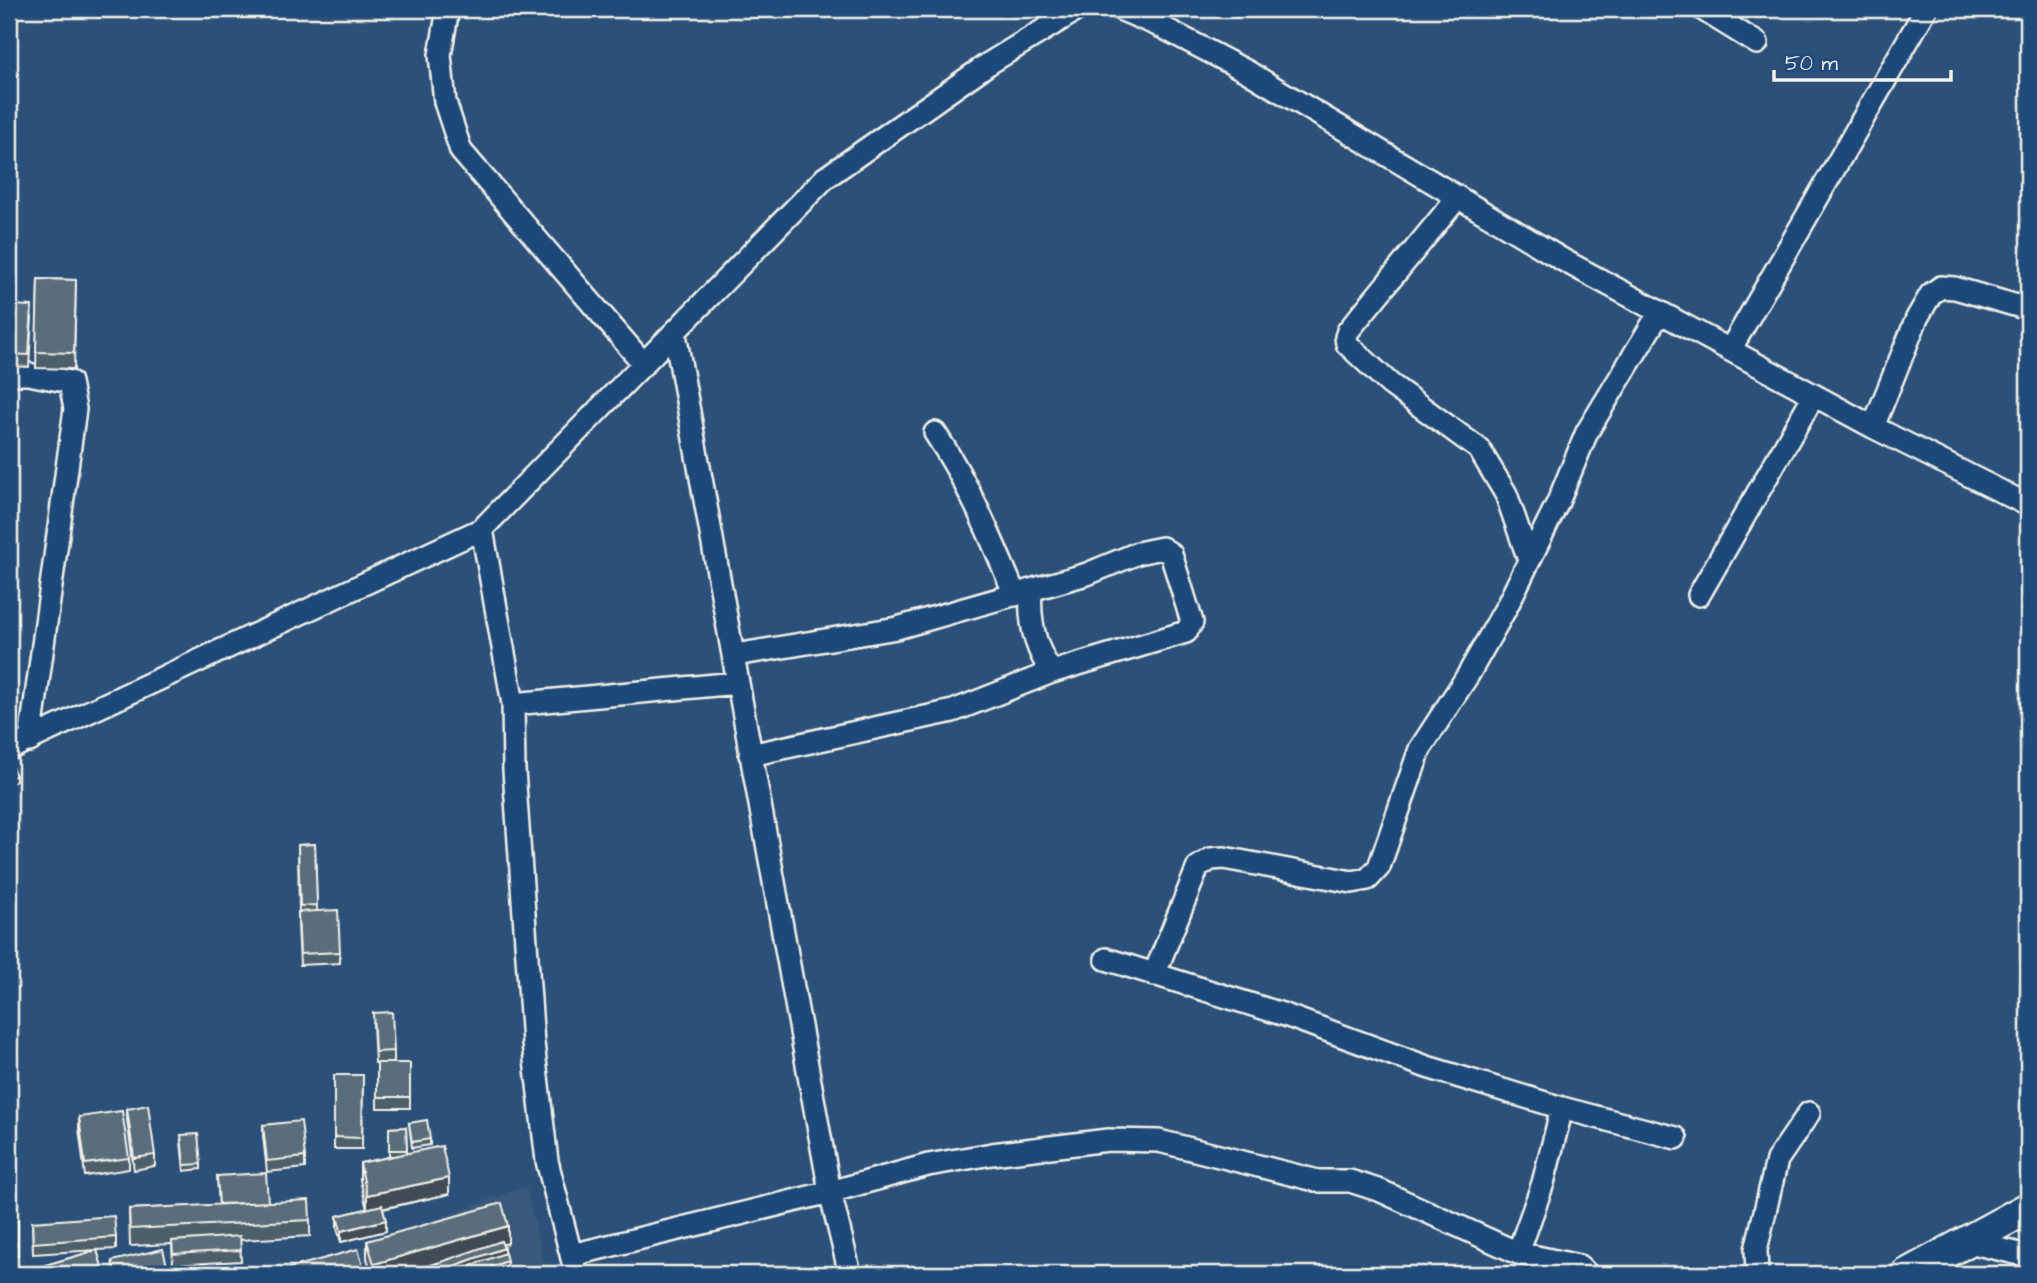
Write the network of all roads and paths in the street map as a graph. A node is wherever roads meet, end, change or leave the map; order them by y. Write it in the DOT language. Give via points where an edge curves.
graph roads {
  1 [pos="448,9"];
  2 [pos="1078,9"];
  3 [pos="1120,9"];
  4 [pos="1702,9"];
  5 [pos="1926,9"];
  6 [pos="1757,43"];
  7 [pos="1458,197"];
  8 [pos="2028,309"];
  9 [pos="1660,312"];
  10 [pos="675,334"];
  11 [pos="1730,349"];
  12 [pos="644,364"];
  13 [pos="9,374"];
  14 [pos="1814,395"];
  15 [pos="1874,427"];
  16 [pos="935,433"];
  17 [pos="2028,505"];
  18 [pos="482,529"];
  19 [pos="1529,561"];
  20 [pos="1023,592"];
  21 [pos="1699,595"];
  22 [pos="735,655"];
  23 [pos="1052,672"];
  24 [pos="737,683"];
  25 [pos="513,704"];
  26 [pos="30,741"];
  27 [pos="9,749"];
  28 [pos="750,755"];
  29 [pos="1106,959"];
  30 [pos="1154,975"];
  31 [pos="1562,1108"];
  32 [pos="1809,1113"];
  33 [pos="1676,1138"];
  34 [pos="830,1192"];
  35 [pos="2028,1208"];
  36 [pos="1965,1241"];
  37 [pos="2028,1256"];
  38 [pos="1529,1262"];
  39 [pos="574,1265"];
  40 [pos="850,1274"];
  41 [pos="1587,1274"];
  42 [pos="1757,1274"];
  43 [pos="1907,1274"];
  1 -- 12 [label="street" via="440,55 445,102 461,152"];
  2 -- 10 [label="street" via="988,64 825,178"];
  3 -- 7 [label="street" via="1248,72"];
  4 -- 6 [label="street"];
  5 -- 11 [label="street"];
  7 -- 9 [label="street"];
  7 -- 19 [label="street" via="1348,331 1347,344 1390,384 1479,449 1506,494"];
  8 -- 15 [label="street" via="1955,288 1941,287 1931,294"];
  9 -- 11 [label="street"];
  9 -- 19 [label="street" via="1587,432"];
  10 -- 12 [label="street"];
  10 -- 22 [label="street"];
  11 -- 14 [label="street"];
  12 -- 18 [label="street"];
  13 -- 26 [label="street" via="70,382 75,408"];
  14 -- 15 [label="street"];
  14 -- 21 [label="street"];
  15 -- 17 [label="street"];
  16 -- 20 [label="street"];
  18 -- 25 [label="street"];
  18 -- 26 [label="street"];
  19 -- 30 [label="street" via="1468,675 1420,749 1379,867 1368,879 1352,883 1211,859 1198,867"];
  20 -- 22 [label="street" via="897,628"];
  20 -- 23 [label="street" via="1042,659"];
  20 -- 23 [label="street" via="1087,574 1138,553 1162,548 1171,554 1192,622 1185,632"];
  22 -- 24 [label="street"];
  23 -- 28 [label="street" via="953,711"];
  24 -- 25 [label="street"];
  24 -- 28 [label="street"];
  25 -- 39 [label="street" via="533,1043 547,1161"];
  26 -- 27 [label="street"];
  28 -- 34 [label="street"];
  29 -- 30 [label="street"];
  30 -- 31 [label="street"];
  31 -- 33 [label="street"];
  31 -- 38 [label="street"];
  32 -- 42 [label="street" via="1777,1160 1756,1250"];
  34 -- 38 [label="street" via="928,1165 992,1154 1108,1140 1159,1141 1318,1181 1350,1181 1381,1191"];
  34 -- 39 [label="street"];
  34 -- 40 [label="street"];
  35 -- 36 [label="street"];
  36 -- 37 [label="street"];
  36 -- 43 [label="street"];
  38 -- 41 [label="street" via="1579,1266"];
}
